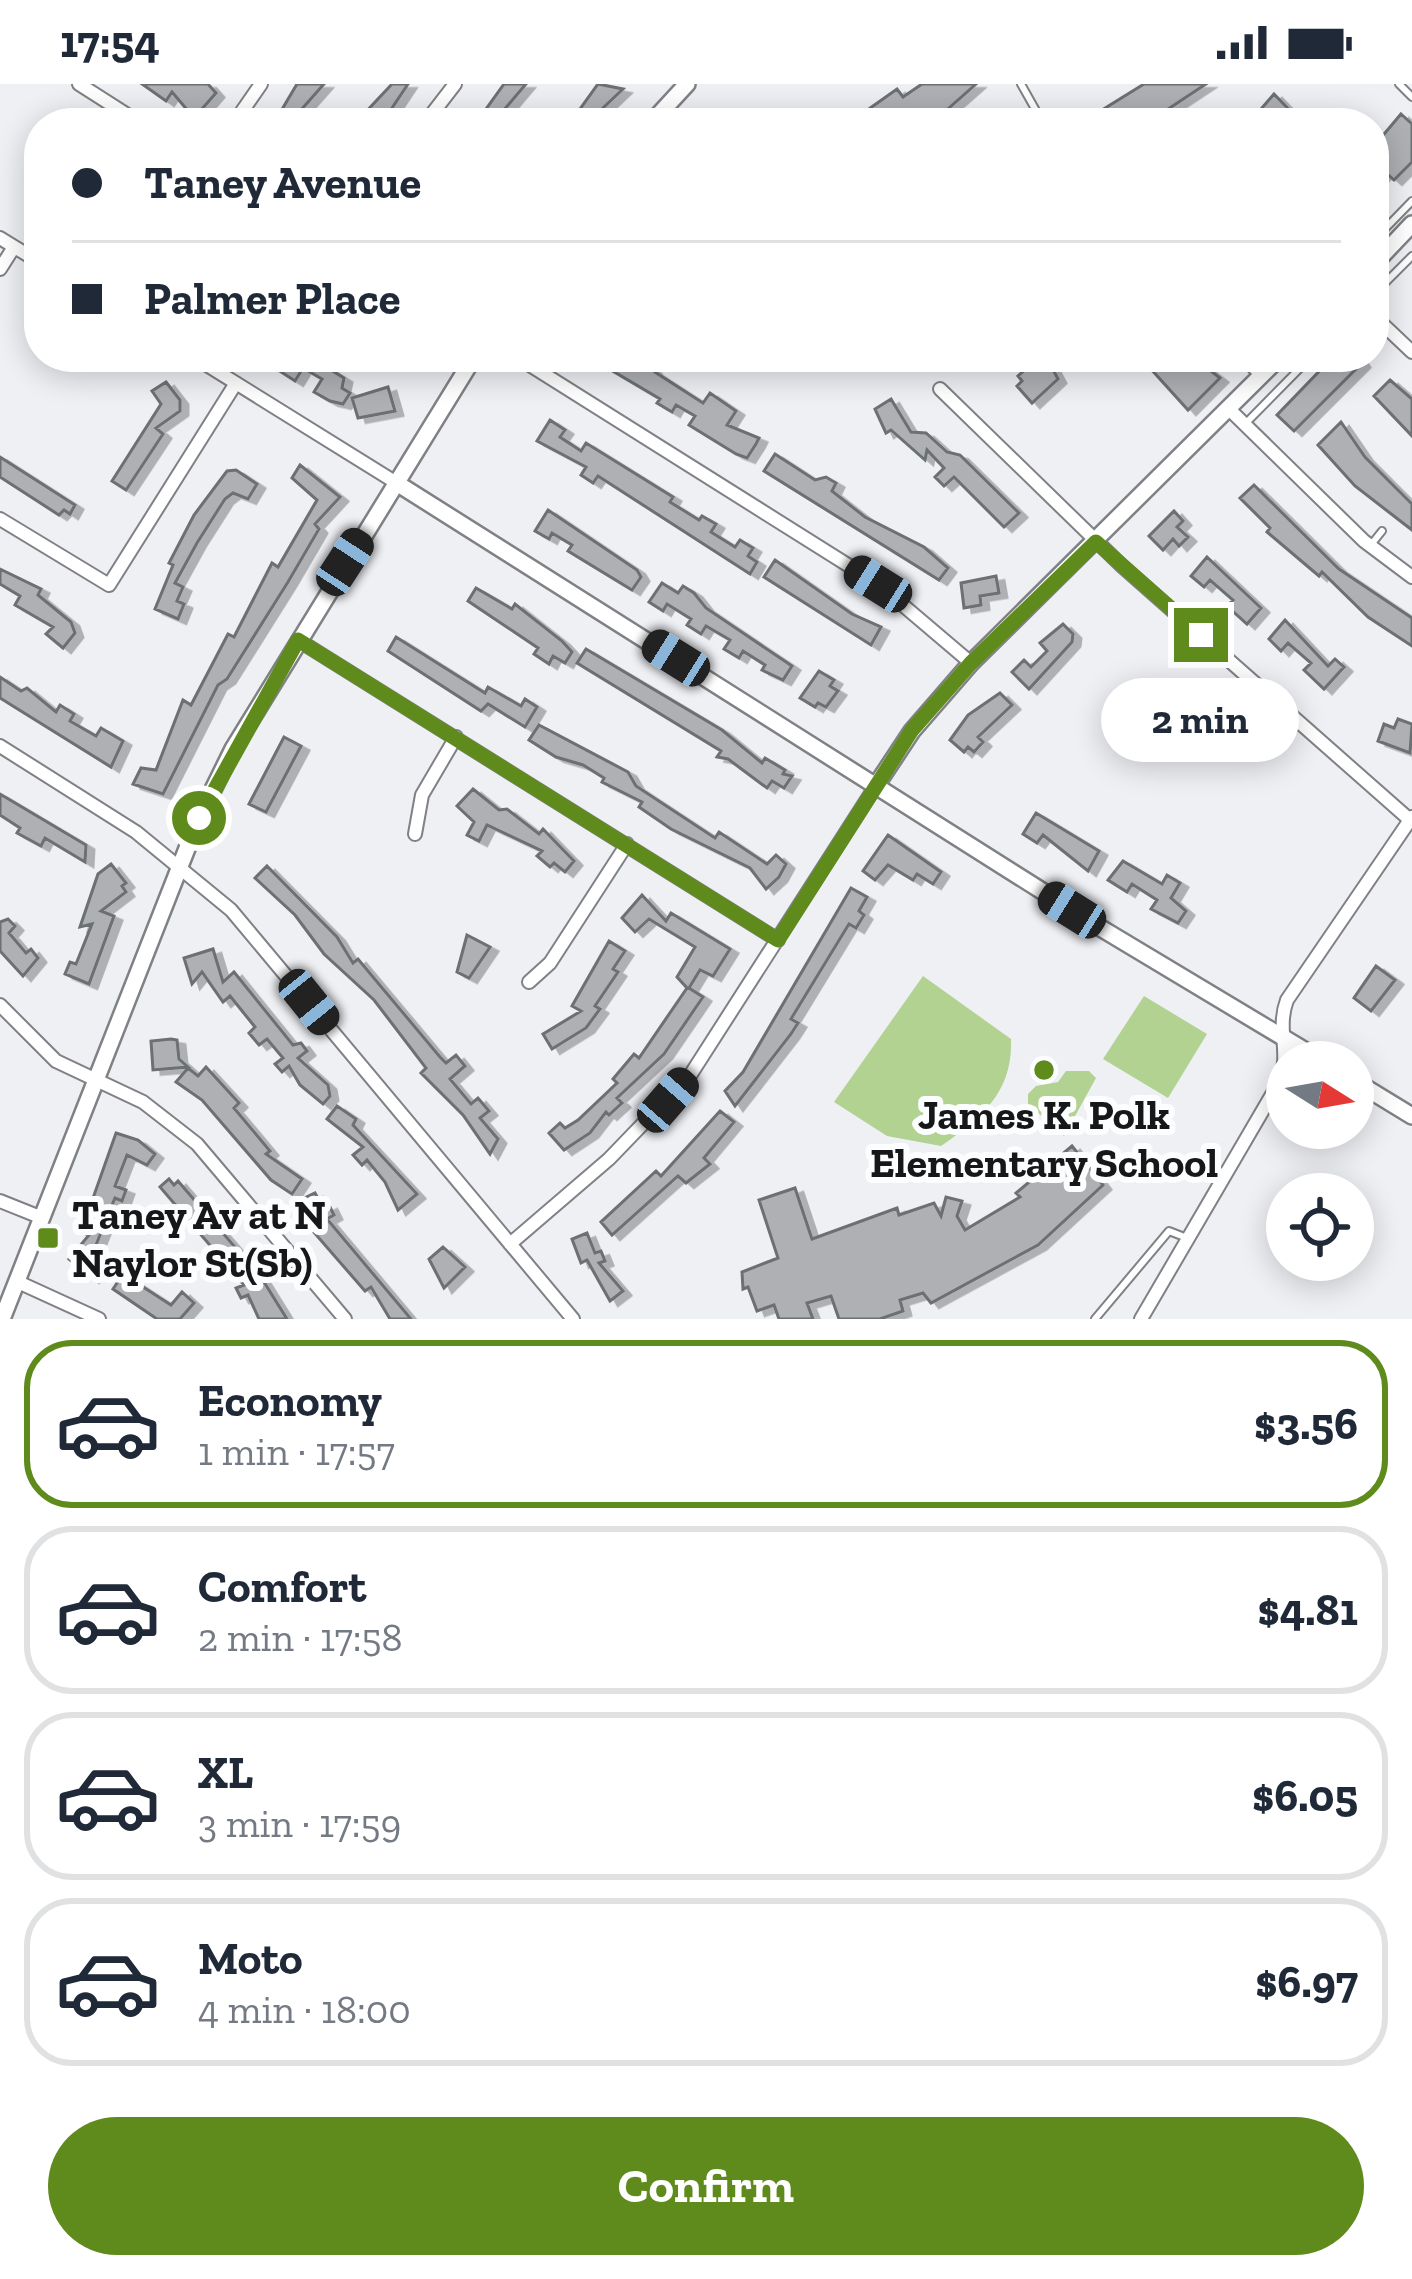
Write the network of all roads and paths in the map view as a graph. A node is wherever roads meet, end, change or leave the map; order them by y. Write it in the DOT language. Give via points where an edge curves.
graph roads {
  1 [pos="79,84"];
  2 [pos="455,84"];
  3 [pos="687,84"];
  4 [pos="1399,84"];
  5 [pos="1412,97"];
  6 [pos="117,108"];
  7 [pos="437,108"];
  8 [pos="666,108"];
  9 [pos="1412,201"];
  10 [pos="1412,224"];
  11 [pos="1389,225"];
  12 [pos="0,238"];
  13 [pos="14,247"];
  14 [pos="1389,248"];
  15 [pos="24,253"];
  16 [pos="1412,256"];
  17 [pos="0,269"];
  18 [pos="1389,279"];
  19 [pos="1389,330"];
  20 [pos="1412,352"];
  21 [pos="219,372"];
  22 [pos="465,372"];
  23 [pos="541,372"];
  24 [pos="1254,372"];
  25 [pos="1266,372"];
  26 [pos="1296,372"];
  27 [pos="1260,378"];
  28 [pos="236,382"];
  29 [pos="940,389"];
  30 [pos="1230,410"];
  31 [pos="1244,424"];
  32 [pos="395,482"];
  33 [pos="0,519"];
  34 [pos="1382,531"];
  35 [pos="1096,542"];
  36 [pos="1370,546"];
  37 [pos="1412,577"];
  38 [pos="298,640"];
  39 [pos="971,663"];
  40 [pos="1256,685"];
  41 [pos="455,737"];
  42 [pos="0,746"];
  43 [pos="1200,748"];
  44 [pos="878,784"];
  45 [pos="1411,819"];
  46 [pos="415,833"];
  47 [pos="627,844"];
  48 [pos="179,864"];
  49 [pos="778,940"];
  50 [pos="529,982"];
  51 [pos="0,1005"];
  52 [pos="1280,1034"];
  53 [pos="1291,1041"];
  54 [pos="93,1082"];
  55 [pos="1374,1093"];
  56 [pos="1412,1116"];
  57 [pos="0,1201"];
  58 [pos="40,1217"];
  59 [pos="1191,1239"];
  60 [pos="510,1244"];
  61 [pos="18,1282"];
  62 [pos="2,1319"];
  63 [pos="99,1319"];
  64 [pos="345,1319"];
  65 [pos="572,1319"];
  66 [pos="1095,1319"];
  67 [pos="1141,1319"];
  1 -- 6 [label="street"];
  2 -- 7 [label="street"];
  3 -- 8 [label="street"];
  4 -- 5 [label="lane"];
  9 -- 11 [label="lane"];
  10 -- 14 [label="street"];
  12 -- 13 [label="street"];
  13 -- 15 [label="street"];
  13 -- 17 [label="street"];
  16 -- 18 [label="lane"];
  19 -- 20 [label="street"];
  21 -- 28 [label="street"];
  22 -- 32 [label="street"];
  23 -- 39 [label="street" via="878,584"];
  24 -- 27 [label="lane"];
  25 -- 27 [label="street"];
  26 -- 31 [label="lane"];
  27 -- 30 [label="street"];
  28 -- 32 [label="street"];
  28 -- 33 [label="street" via="109,585"];
  29 -- 35 [label="street"];
  30 -- 31 [label="street"];
  30 -- 35 [label="street"];
  31 -- 36 [label="street"];
  32 -- 38 [label="street"];
  32 -- 44 [label="street"];
  34 -- 36 [label="lane"];
  35 -- 39 [label="street"];
  35 -- 40 [label="street"];
  36 -- 37 [label="street"];
  38 -- 41 [label="street"];
  38 -- 48 [label="street" via="233,749"];
  39 -- 44 [label="street"];
  40 -- 43 [label="street"];
  40 -- 45 [label="street"];
  41 -- 46 [label="street" via="422,795"];
  41 -- 47 [label="street"];
  42 -- 48 [label="street"];
  44 -- 49 [label="street"];
  44 -- 52 [label="street"];
  45 -- 52 [label="street" via="1287,1000"];
  47 -- 49 [label="street"];
  47 -- 50 [label="street" via="550,963"];
  48 -- 54 [label="street"];
  48 -- 60 [label="street" via="231,910"];
  49 -- 60 [label="street" via="668,1100"];
  51 -- 54 [label="street" via="41,1049"];
  52 -- 53 [label="street"];
  52 -- 59 [label="street" via="1280,1081"];
  54 -- 58 [label="street"];
  54 -- 64 [label="street" via="143,1102 197,1144"];
  55 -- 56 [label="street"];
  57 -- 58 [label="street"];
  58 -- 61 [label="street"];
  59 -- 66 [label="lane" via="1169,1231"];
  59 -- 67 [label="street"];
  60 -- 65 [label="street"];
  61 -- 62 [label="street"];
  61 -- 63 [label="street"];
}
